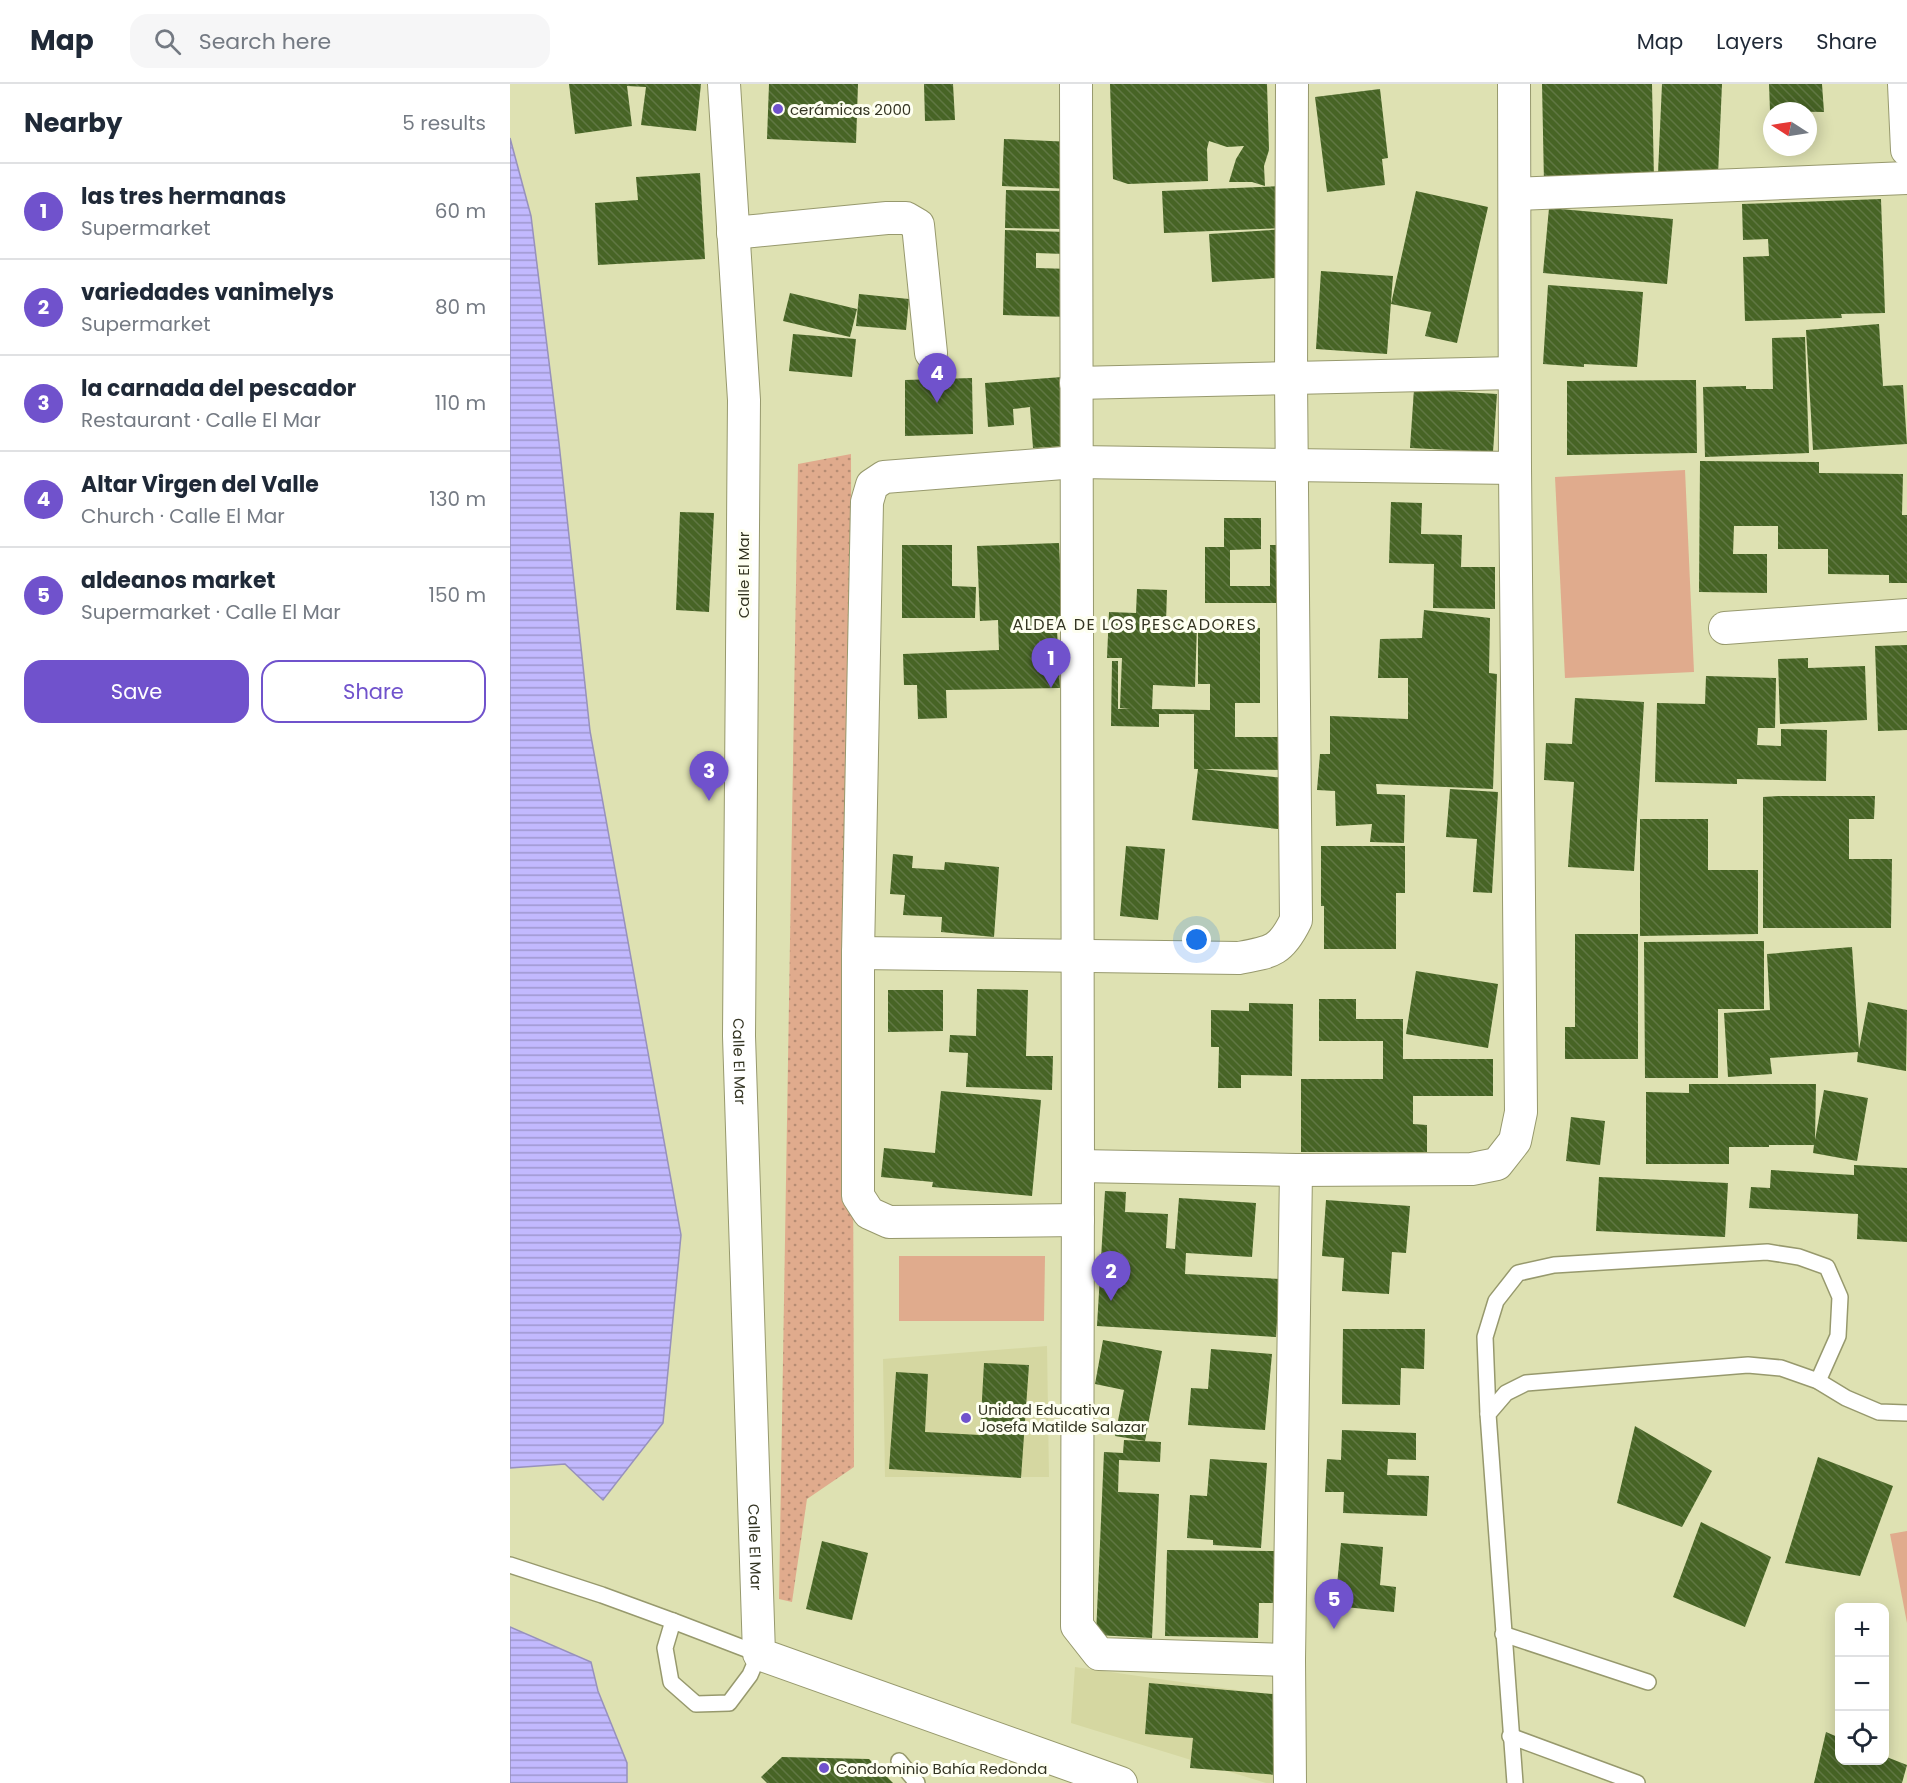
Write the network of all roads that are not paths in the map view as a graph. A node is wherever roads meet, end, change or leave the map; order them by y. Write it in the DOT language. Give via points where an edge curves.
graph roads {
  1 [pos="724,84"];
  2 [pos="1076,84"];
  3 [pos="1292,84"];
  4 [pos="1514,84"];
  5 [pos="1904,84"];
  6 [pos="1907,150"];
  7 [pos="1907,178"];
  8 [pos="1515,194"];
  9 [pos="733,233"];
  10 [pos="931,353"];
  11 [pos="1514,373"];
  12 [pos="1291,379"];
  13 [pos="1076,383"];
  14 [pos="1076,462"];
  15 [pos="1292,465"];
  16 [pos="1515,468"];
  17 [pos="1907,615"];
  18 [pos="1725,628"];
  19 [pos="858,953"];
  20 [pos="1078,955"];
  21 [pos="1078,1166"];
  22 [pos="1296,1170"];
  23 [pos="1078,1220"];
  24 [pos="1818,1381"];
  25 [pos="1907,1413"];
  26 [pos="1488,1414"];
  27 [pos="510,1565"];
  28 [pos="674,1621"];
  29 [pos="1503,1634"];
  30 [pos="759,1654"];
  31 [pos="1289,1660"];
  32 [pos="1648,1682"];
  33 [pos="1510,1736"];
  34 [pos="899,1761"];
  35 [pos="917,1783"];
  36 [pos="1120,1783"];
  37 [pos="1290,1783"];
  38 [pos="1515,1783"];
  39 [pos="1637,1783"];
  1 -- 9 [label="street, Calle El Mar"];
  2 -- 13 [label="street"];
  3 -- 12 [label="street"];
  4 -- 8 [label="street"];
  5 -- 6 [label="street"];
  7 -- 8 [label="street"];
  8 -- 11 [label="street"];
  9 -- 10 [label="street" via="887,218 906,218 918,225"];
  9 -- 30 [label="street, Calle El Mar" via="744,400 739,1036"];
  11 -- 12 [label="street"];
  11 -- 16 [label="street"];
  12 -- 13 [label="street"];
  12 -- 15 [label="street"];
  13 -- 14 [label="street"];
  14 -- 15 [label="street"];
  14 -- 19 [label="street" via="884,477 872,485 867,502"];
  14 -- 20 [label="street"];
  15 -- 16 [label="street"];
  15 -- 20 [label="street" via="1296,920 1286,939 1268,953 1239,958"];
  16 -- 22 [label="street" via="1521,1112 1515,1141 1497,1164 1472,1169"];
  17 -- 18 [label="street"];
  19 -- 20 [label="street"];
  19 -- 23 [label="street" via="858,1196 869,1213 889,1222"];
  20 -- 21 [label="street"];
  21 -- 22 [label="street"];
  21 -- 23 [label="street"];
  22 -- 31 [label="street"];
  23 -- 31 [label="street" via="1077,1626 1099,1654"];
  24 -- 25 [label="lane" via="1879,1412"];
  24 -- 26 [label="lane" via="1781,1368 1748,1365 1526,1383 1506,1393"];
  24 -- 26 [label="lane" via="1838,1336 1840,1297 1827,1267 1767,1252 1554,1265 1518,1273 1496,1301 1485,1337"];
  26 -- 29 [label="lane"];
  27 -- 28 [label="lane"];
  28 -- 30 [label="lane"];
  28 -- 30 [label="lane" via="665,1648 671,1682 696,1704 729,1703 750,1675"];
  29 -- 32 [label="lane"];
  29 -- 33 [label="lane"];
  30 -- 36 [label="street"];
  31 -- 37 [label="street"];
  33 -- 38 [label="lane"];
  33 -- 39 [label="lane"];
  34 -- 35 [label="lane"];
}
